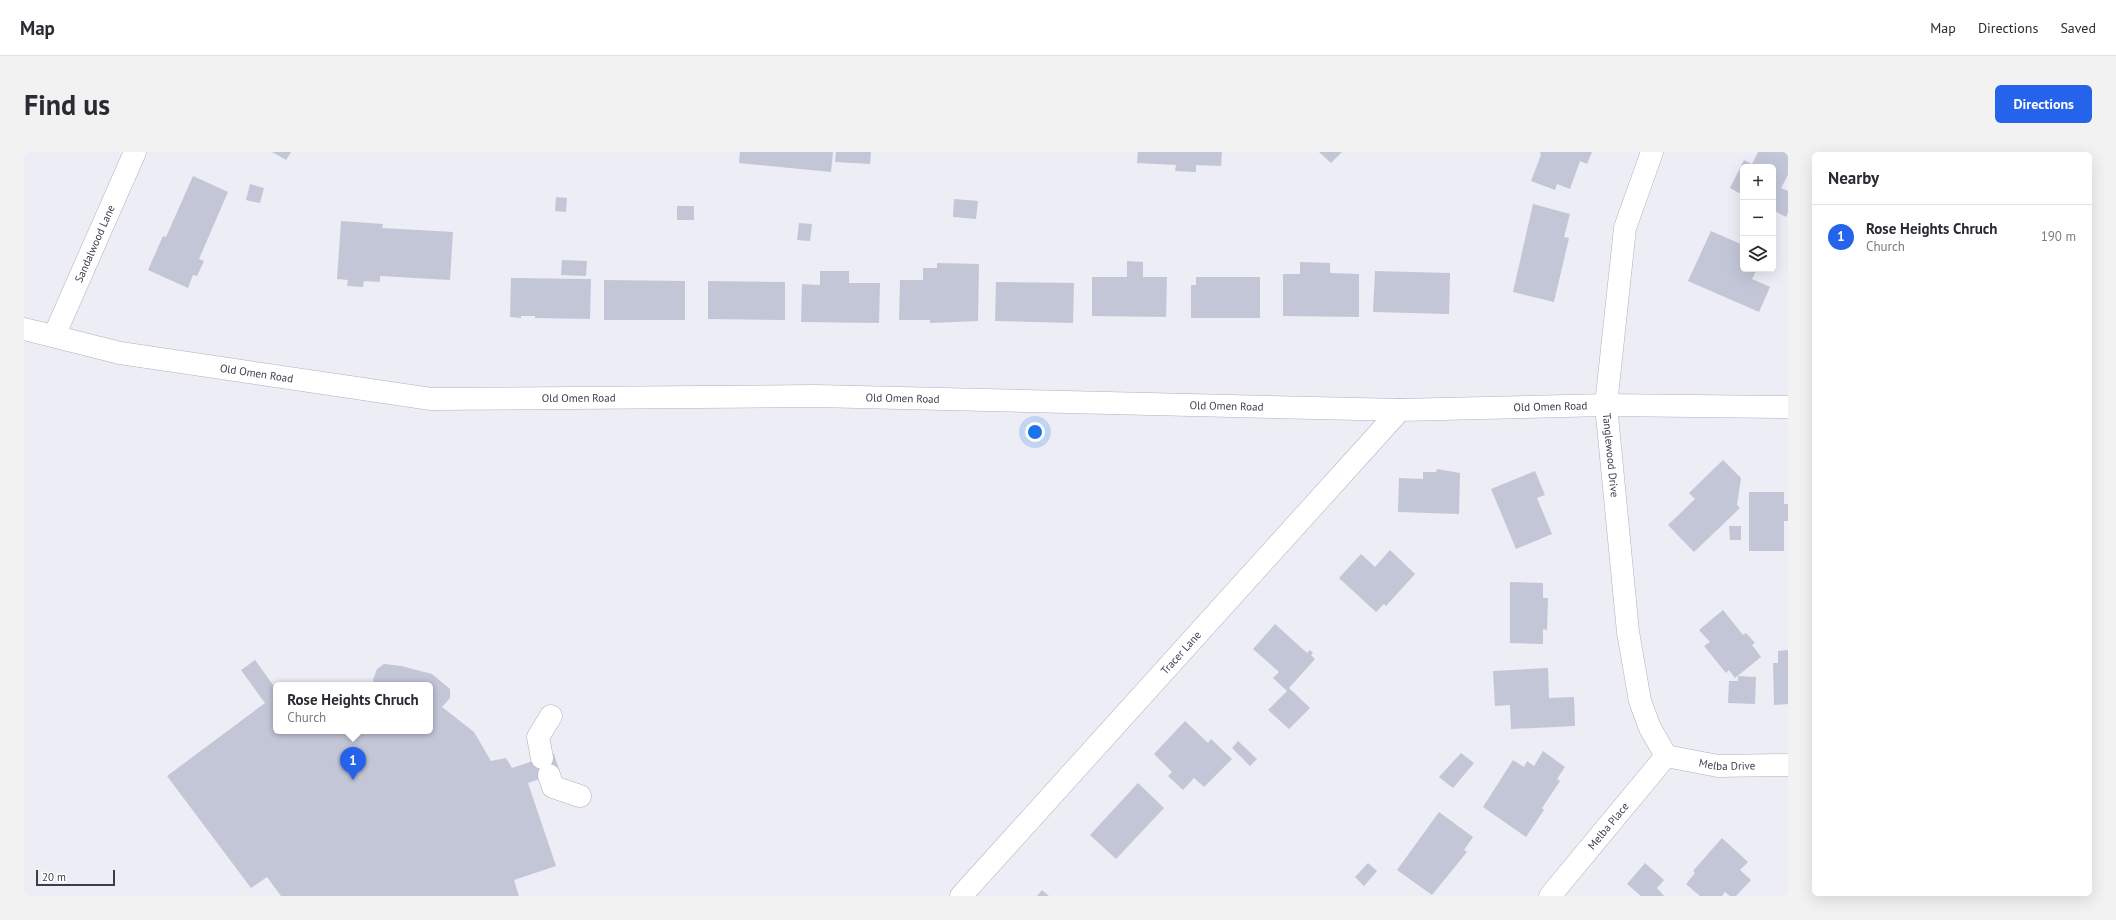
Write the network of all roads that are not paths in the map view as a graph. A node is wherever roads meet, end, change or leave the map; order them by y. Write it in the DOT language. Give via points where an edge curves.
graph roads {
  1 [pos="135,152"];
  2 [pos="1652,152"];
  3 [pos="24,329"];
  4 [pos="54,336"];
  5 [pos="1606,405"];
  6 [pos="1788,407"];
  7 [pos="1400,410"];
  8 [pos="551,716"];
  9 [pos="1666,756"];
  10 [pos="1788,765"];
  11 [pos="580,796"];
  12 [pos="961,896"];
  13 [pos="1550,896"];
  1 -- 4 [label="street, Sandalwood Lane"];
  2 -- 5 [label="street, Tanglewood Drive" via="1625,228"];
  3 -- 4 [label="street, Old Omen Road"];
  4 -- 7 [label="street, Old Omen Road" via="120,353 431,399 815,396"];
  5 -- 6 [label="street, Old Omen Road"];
  5 -- 7 [label="street, Old Omen Road"];
  5 -- 9 [label="street, Tanglewood Drive" via="1628,632 1640,701 1650,728"];
  7 -- 12 [label="street, Tracer Lane"];
  8 -- 11 [label="street" via="538,737 553,787"];
  9 -- 10 [label="street, Melba Drive" via="1718,766"];
  9 -- 13 [label="street, Melba Place"];
}
